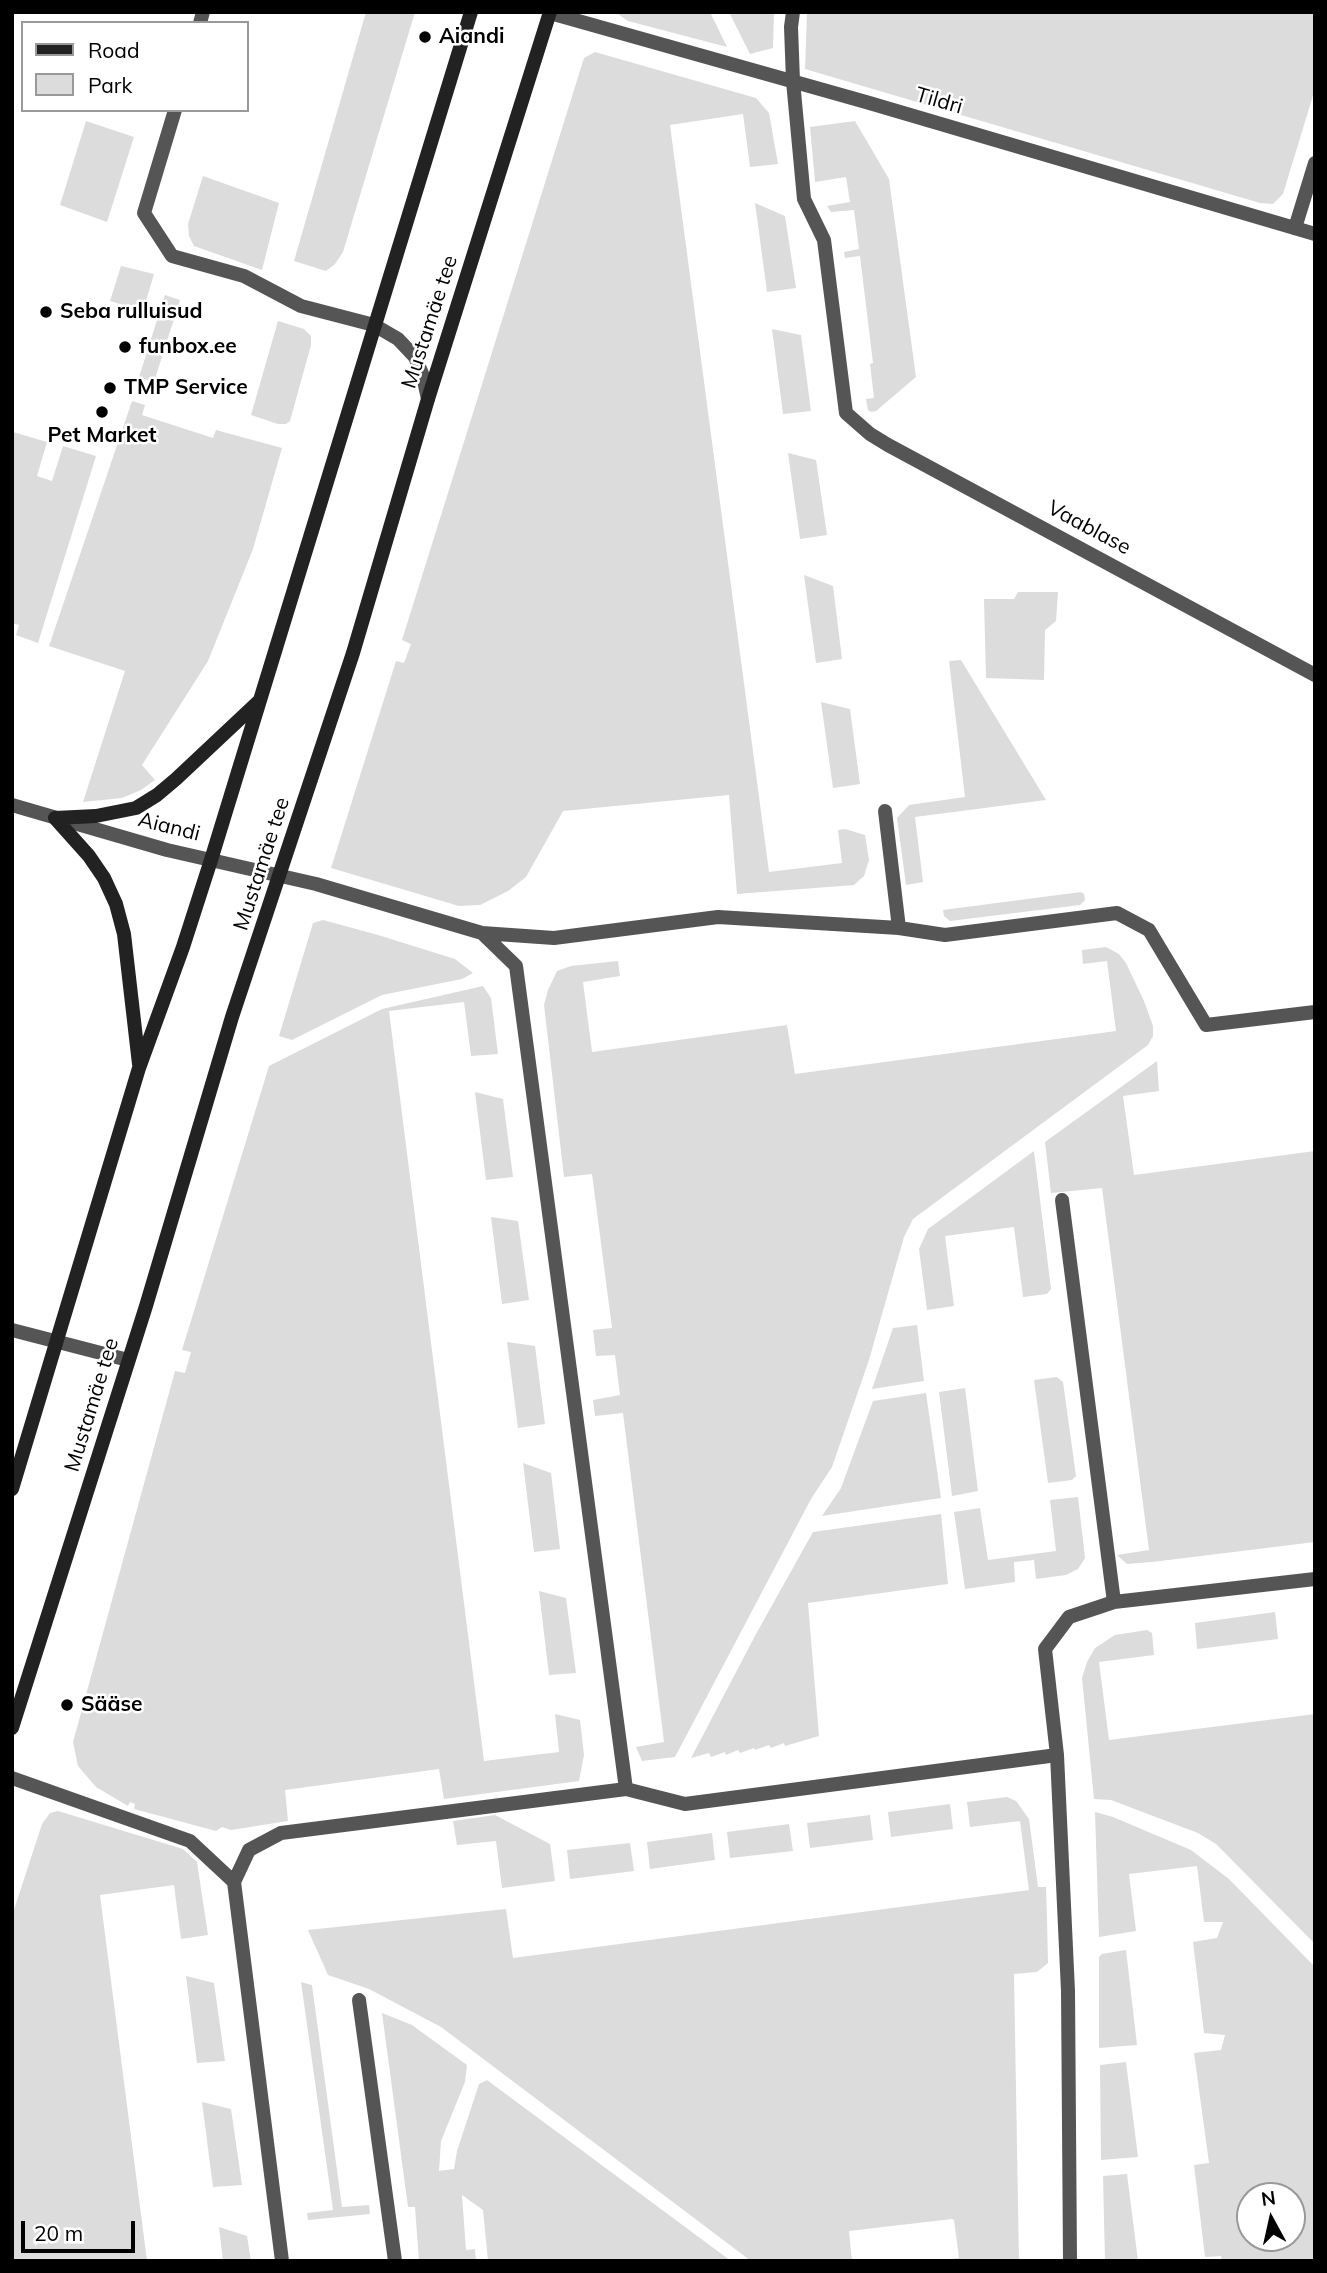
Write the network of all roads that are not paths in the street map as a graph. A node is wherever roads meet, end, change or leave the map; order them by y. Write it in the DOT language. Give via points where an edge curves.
graph roads {
  1 [pos="471,12"];
  2 [pos="793,12"];
  3 [pos="550,13"];
  4 [pos="793,81"];
  5 [pos="173,112"];
  6 [pos="1315,163"];
  7 [pos="1295,228"];
  8 [pos="1315,234"];
  9 [pos="374,325"];
  10 [pos="428,399"];
  11 [pos="1315,675"];
  12 [pos="259,701"];
  13 [pos="12,805"];
  14 [pos="885,811"];
  15 [pos="55,818"];
  16 [pos="211,860"];
  17 [pos="281,876"];
  18 [pos="899,928"];
  19 [pos="482,933"];
  20 [pos="1315,1012"];
  21 [pos="139,1068"];
  22 [pos="1062,1200"];
  23 [pos="12,1329"];
  24 [pos="57,1341"];
  25 [pos="128,1360"];
  26 [pos="12,1489"];
  27 [pos="1315,1579"];
  28 [pos="1114,1602"];
  29 [pos="12,1728"];
  30 [pos="1057,1755"];
  31 [pos="12,1778"];
  32 [pos="626,1789"];
  33 [pos="234,1882"];
  34 [pos="359,2000"];
  35 [pos="282,2261"];
  36 [pos="395,2261"];
  37 [pos="1070,2261"];
  1 -- 9 [label="main road"];
  2 -- 4 [label="street"];
  3 -- 4 [label="street, Tildri"];
  3 -- 10 [label="main road, Mustamäe tee"];
  4 -- 7 [label="street, Tildri"];
  4 -- 11 [label="street, Vaablase" via="804,199 824,240 846,413 870,434"];
  5 -- 9 [label="street" via="144,213 172,256 244,276 301,306"];
  6 -- 7 [label="street"];
  7 -- 8 [label="street, Tildri"];
  9 -- 10 [label="street" via="398,339 415,357"];
  9 -- 12 [label="main road"];
  10 -- 17 [label="main road, Mustamäe tee"];
  12 -- 15 [label="main road" via="167,787 136,808"];
  12 -- 16 [label="main road"];
  13 -- 15 [label="street, Aiandi"];
  14 -- 18 [label="street"];
  15 -- 16 [label="street, Aiandi"];
  15 -- 21 [label="main road" via="89,856 117,904"];
  16 -- 17 [label="street, Aiandi"];
  16 -- 21 [label="main road"];
  17 -- 19 [label="street, Aiandi"];
  17 -- 25 [label="main road, Mustamäe tee" via="232,1017"];
  18 -- 19 [label="street, Aiandi" via="718,917 554,938"];
  18 -- 20 [label="street, Aiandi" via="945,935 1117,913 1149,930 1206,1025"];
  19 -- 32 [label="street" via="516,966"];
  21 -- 24 [label="main road"];
  22 -- 28 [label="street"];
  23 -- 24 [label="street"];
  24 -- 25 [label="street"];
  24 -- 26 [label="main road"];
  25 -- 29 [label="main road, Mustamäe tee"];
  27 -- 28 [label="street"];
  28 -- 30 [label="street" via="1069,1617 1045,1649"];
  30 -- 32 [label="street" via="685,1804"];
  30 -- 37 [label="street" via="1068,1991"];
  31 -- 33 [label="street" via="190,1841"];
  32 -- 33 [label="street" via="281,1833 249,1850"];
  33 -- 35 [label="street"];
  34 -- 36 [label="street"];
}
